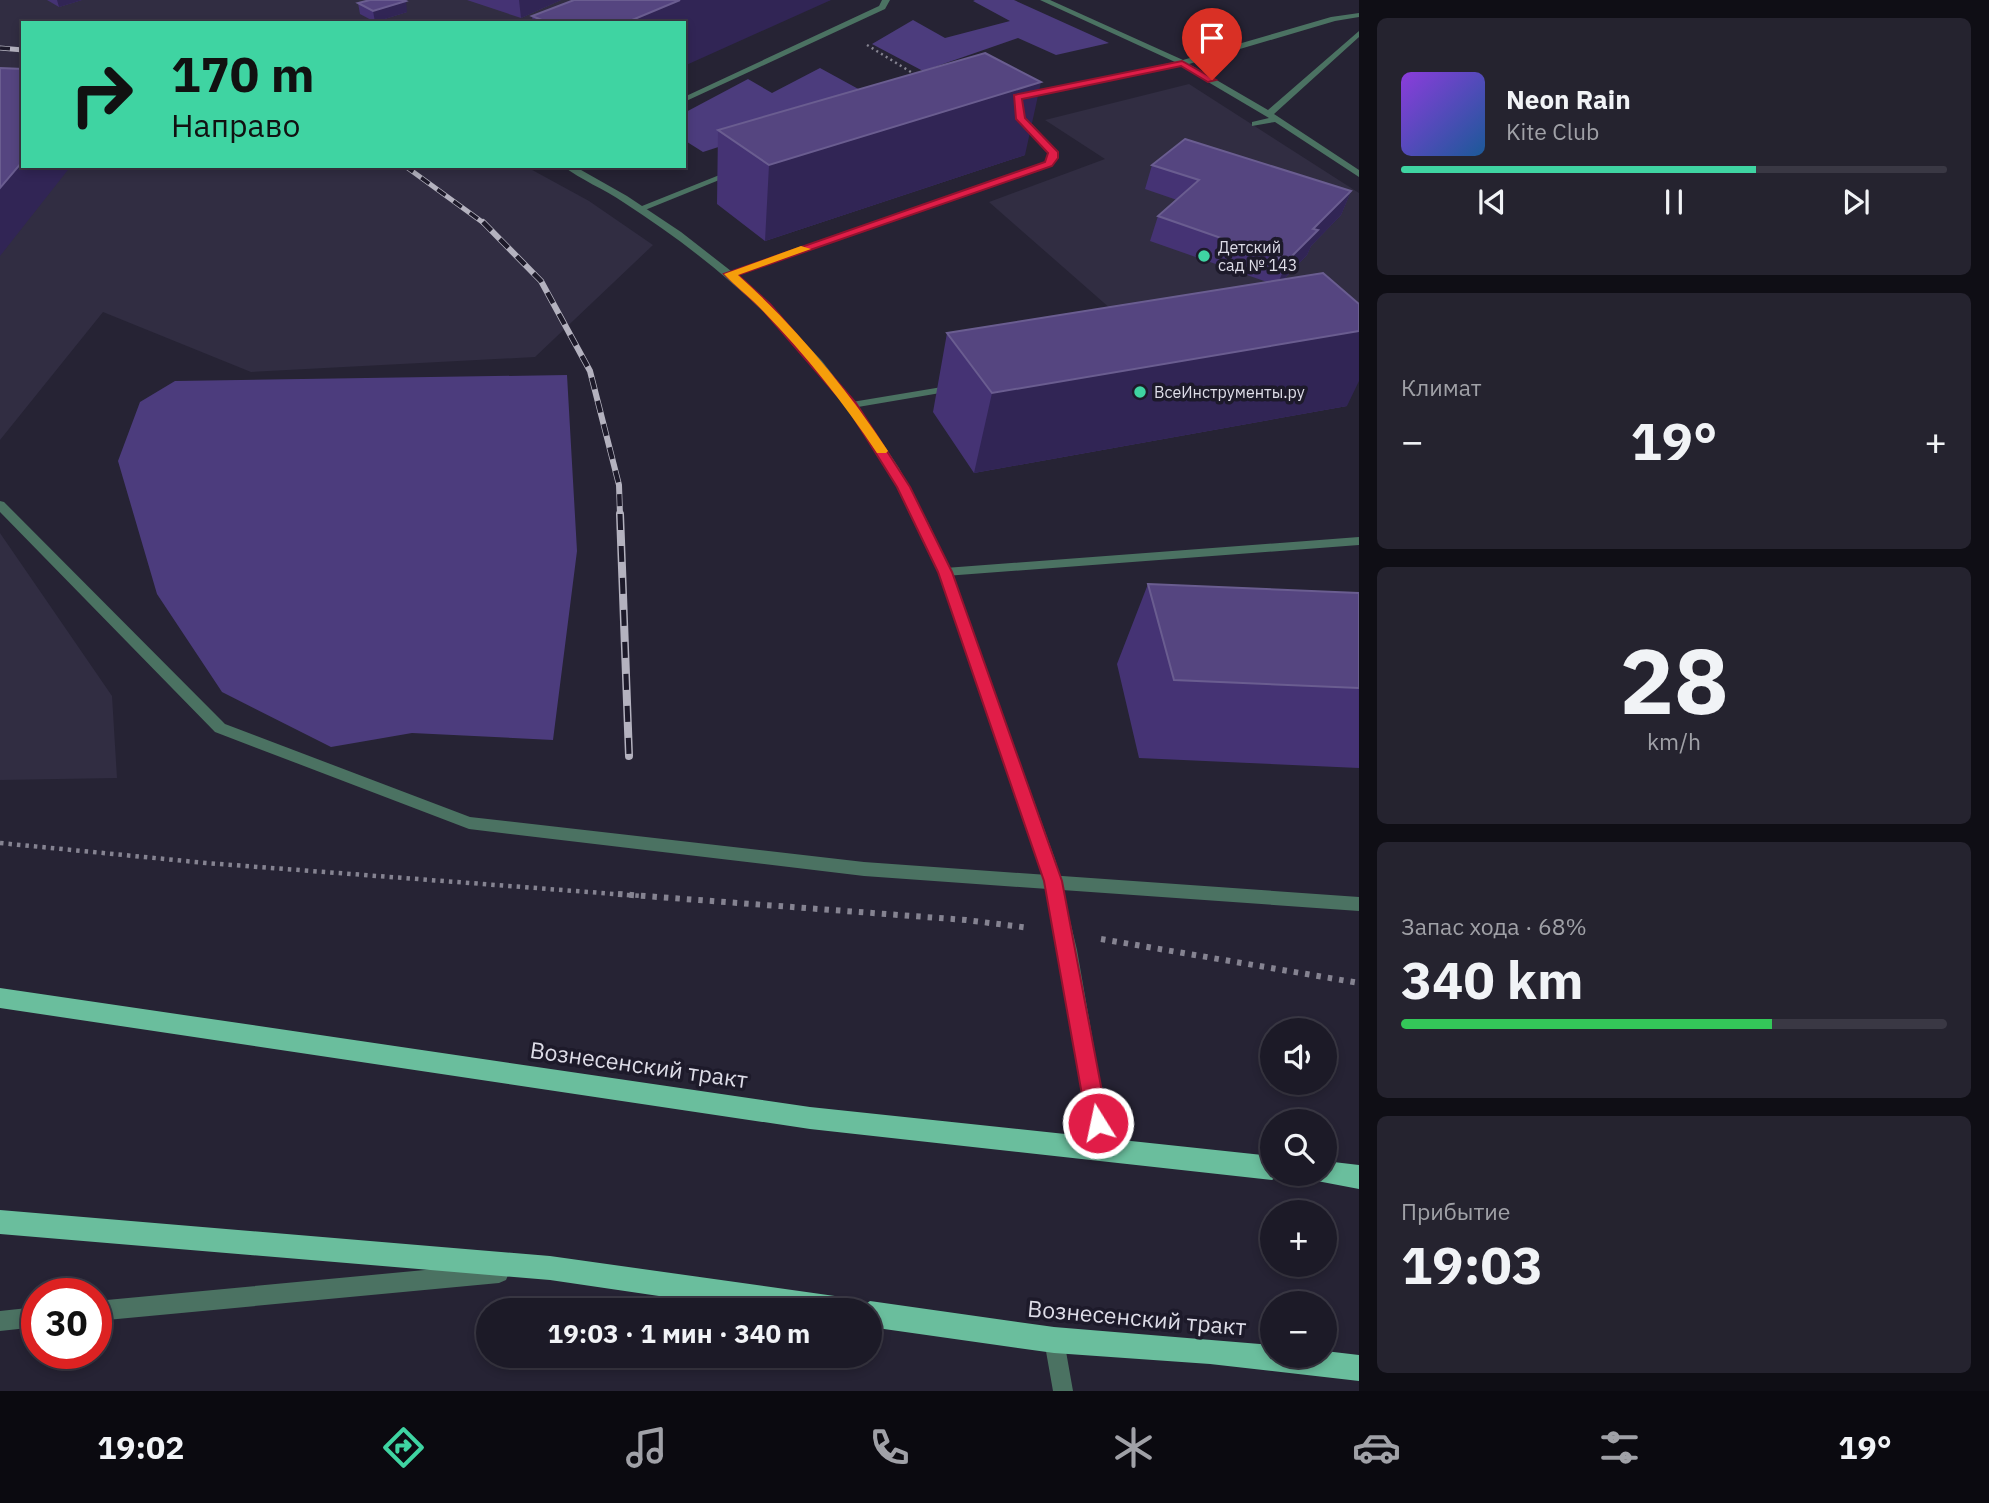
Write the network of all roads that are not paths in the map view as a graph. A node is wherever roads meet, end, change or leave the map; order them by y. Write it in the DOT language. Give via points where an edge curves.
graph roads {
  1 [pos="886,0"];
  2 [pos="1044,0"];
  3 [pos="1359,15"];
  4 [pos="1359,33"];
  5 [pos="1182,63"];
  6 [pos="686,99"];
  7 [pos="1273,117"];
  8 [pos="1255,124"];
  9 [pos="571,168"];
  10 [pos="742,170"];
  11 [pos="1359,174"];
  12 [pos="642,208"];
  13 [pos="730,274"];
  14 [pos="973,385"];
  15 [pos="852,405"];
  16 [pos="0,505"];
  17 [pos="1359,541"];
  18 [pos="945,572"];
  19 [pos="1053,881"];
  20 [pos="1359,904"];
  21 [pos="0,998"];
  22 [pos="1102,1150"];
  23 [pos="1260,1167"];
  24 [pos="1337,1175"];
  25 [pos="1359,1177"];
  26 [pos="0,1222"];
  27 [pos="550,1268"];
  28 [pos="759,1298"];
  29 [pos="112,1309"];
  30 [pos="882,1316"];
  31 [pos="21,1319"];
  32 [pos="0,1321"];
  33 [pos="1054,1340"];
  34 [pos="1260,1356"];
  35 [pos="1337,1365"];
  36 [pos="1337,1368"];
  37 [pos="1359,1368"];
  38 [pos="1359,1380"];
  39 [pos="1063,1391"];
  1 -- 6 [label="street" via="882,7"];
  2 -- 5 [label="street"];
  3 -- 5 [label="street"];
  4 -- 7 [label="street"];
  5 -- 7 [label="street"];
  5 -- 13 [label="street" via="1015,95 1020,119 1053,152 1048,164"];
  7 -- 8 [label="street"];
  7 -- 11 [label="street"];
  9 -- 12 [label="street"];
  10 -- 12 [label="street"];
  12 -- 13 [label="street"];
  13 -- 15 [label="street" via="766,306"];
  14 -- 15 [label="street"];
  15 -- 18 [label="street" via="904,487"];
  16 -- 19 [label="street" via="220,728 469,823 864,869"];
  17 -- 18 [label="street"];
  18 -- 19 [label="street"];
  19 -- 20 [label="street"];
  19 -- 22 [label="street"];
  21 -- 22 [label="main road, Вознесенский тракт" via="810,1118"];
  22 -- 23 [label="main road, Вознесенский тракт"];
  24 -- 25 [label="main road"];
  26 -- 27 [label="main road"];
  27 -- 28 [label="main road"];
  27 -- 29 [label="street"];
  30 -- 33 [label="main road, Вознесенский тракт"];
  31 -- 32 [label="street"];
  33 -- 34 [label="main road, Вознесенский тракт"];
  33 -- 39 [label="street"];
  35 -- 37 [label="main road, Вознесенский тракт"];
  36 -- 38 [label="street"];
}
